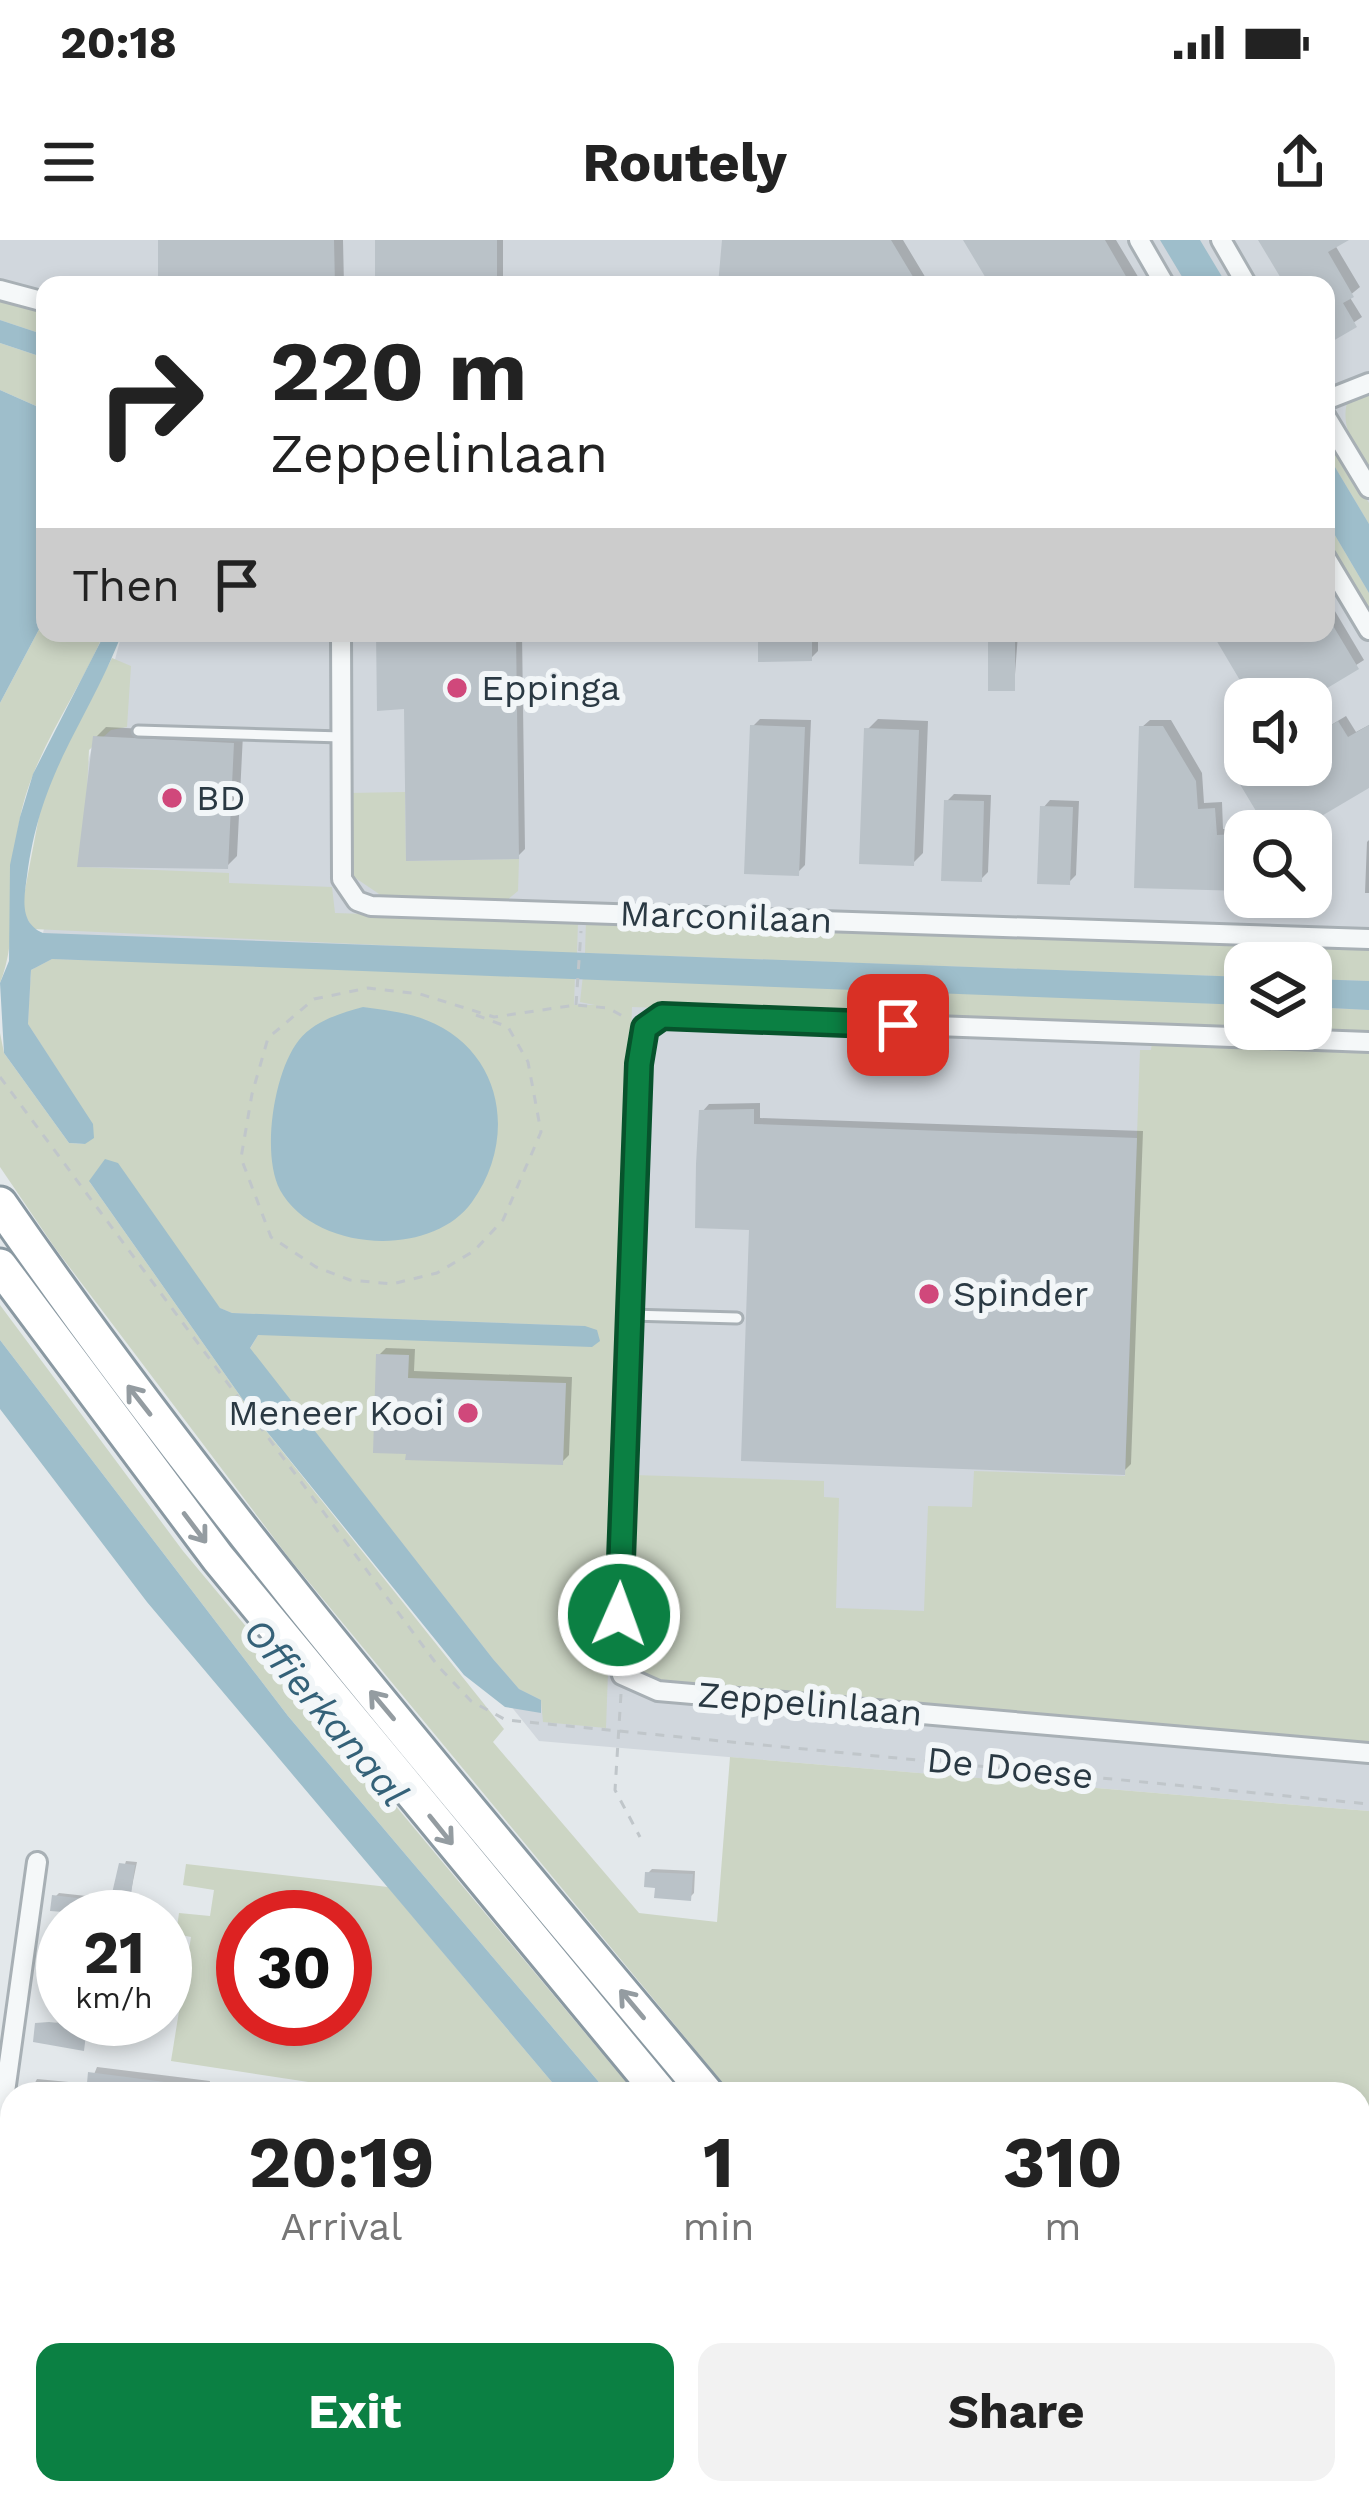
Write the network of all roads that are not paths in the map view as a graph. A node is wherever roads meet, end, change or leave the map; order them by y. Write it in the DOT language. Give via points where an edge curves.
graph roads {
  1 [pos="1138,240"];
  2 [pos="1220,240"];
  3 [pos="1160,276"];
  4 [pos="1242,276"];
  5 [pos="0,290"];
  6 [pos="36,300"];
  7 [pos="1369,382"];
  8 [pos="1335,396"];
  9 [pos="1335,432"];
  10 [pos="1369,488"];
  11 [pos="1335,573"];
  12 [pos="1369,630"];
  13 [pos="341,642"];
  14 [pos="138,731"];
  15 [pos="342,737"];
  16 [pos="1369,940"];
  17 [pos="1369,1042"];
  18 [pos="0,1204"];
  19 [pos="0,1266"];
  20 [pos="630,1315"];
  21 [pos="737,1318"];
  22 [pos="1369,1753"];
  23 [pos="38,1862"];
  24 [pos="7,2082"];
  25 [pos="651,2082"];
  26 [pos="696,2082"];
  1 -- 3 [label="street"];
  2 -- 4 [label="street"];
  5 -- 6 [label="street"];
  7 -- 8 [label="street"];
  9 -- 10 [label="street"];
  11 -- 12 [label="street"];
  13 -- 15 [label="street, Marconilaan"];
  14 -- 15 [label="lane"];
  15 -- 16 [label="street, Marconilaan" via="342,879 356,901 371,906"];
  17 -- 20 [label="street" via="662,1016 645,1028 639,1064"];
  26 -- 18 [label="highway, one-way" via="314,1624 102,1352"];
  19 -- 25 [label="highway, one-way" via="218,1558"];
  20 -- 21 [label="lane"];
  20 -- 22 [label="street, Zeppelinlaan" via="622,1675 672,1693"];
  23 -- 24 [label="street"];
}
